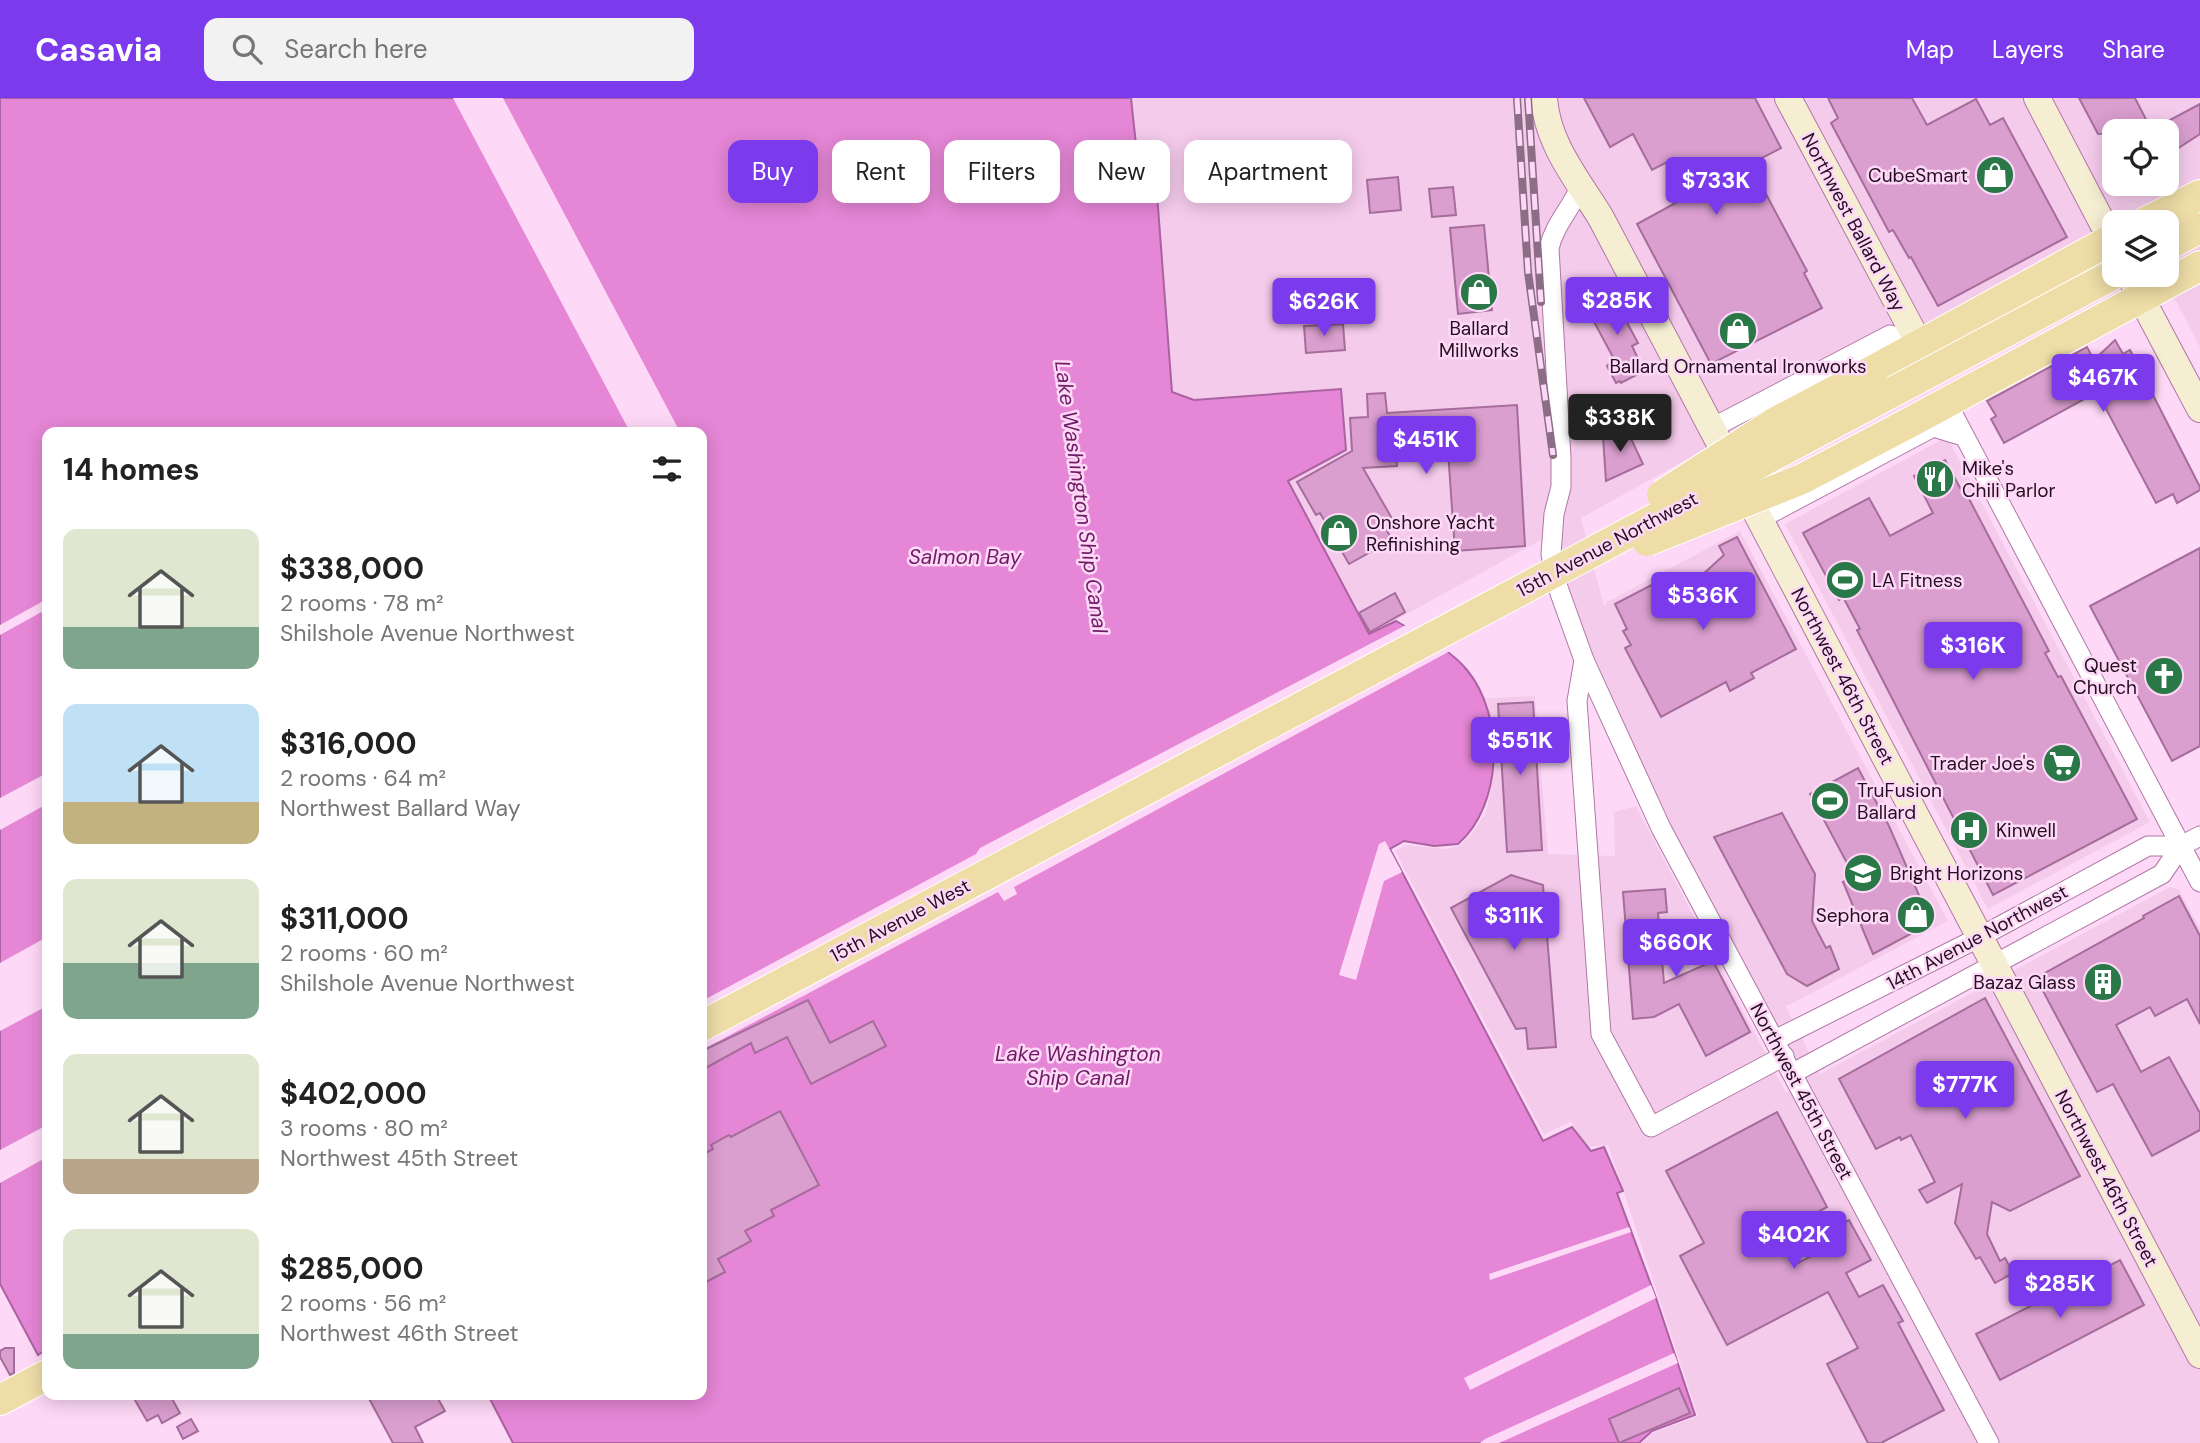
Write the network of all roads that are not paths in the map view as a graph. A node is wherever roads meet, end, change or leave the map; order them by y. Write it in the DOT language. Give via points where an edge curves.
graph roads {
  1 [pos="1544,98"];
  2 [pos="1788,98"];
  3 [pos="2037,98"];
  4 [pos="1581,185"];
  5 [pos="2200,195"];
  6 [pos="2170,210"];
  7 [pos="2102,220"];
  8 [pos="2200,228"];
  9 [pos="2179,239"];
  10 [pos="2102,247"];
  11 [pos="2200,266"];
  12 [pos="2179,272"];
  13 [pos="2102,280"];
  14 [pos="2133,287"];
  15 [pos="2136,287"];
  16 [pos="1889,289"];
  17 [pos="1890,335"];
  18 [pos="1920,345"];
  19 [pos="1947,403"];
  20 [pos="2200,409"];
  21 [pos="1712,428"];
  22 [pos="1963,436"];
  23 [pos="1760,519"];
  24 [pos="1538,581"];
  25 [pos="1584,660"];
  26 [pos="1099,815"];
  27 [pos="2200,835"];
  28 [pos="2181,846"];
  29 [pos="2200,881"];
  30 [pos="1980,937"];
  31 [pos="1995,965"];
  32 [pos="707,1023"];
  33 [pos="1784,1056"];
  34 [pos="2200,1355"];
  35 [pos="42,1378"];
  36 [pos="0,1400"];
  37 [pos="1989,1443"];
  1 -- 4 [label="street, Northwest 46th Street" via="1549,131"];
  2 -- 16 [label="street, Northwest Ballard Way"];
  3 -- 7 [label="street"];
  4 -- 21 [label="street, Northwest 46th Street"];
  4 -- 25 [label="street, Northwest 45th Street" via="1553,232 1549,248 1561,467 1551,554 1556,582"];
  5 -- 6 [label="main road"];
  8 -- 9 [label="main road"];
  10 -- 18 [label="main road"];
  11 -- 12 [label="main road"];
  13 -- 24 [label="main road, 15th Avenue Northwest, bridge"];
  14 -- 19 [label="main road"];
  15 -- 20 [label="street"];
  16 -- 17 [label="street" via="1894,319"];
  16 -- 18 [label="street, Northwest Ballard Way"];
  17 -- 18 [label="street"];
  17 -- 21 [label="street"];
  18 -- 24 [label="main road, bridge" via="1763,430 1600,535"];
  19 -- 22 [label="street"];
  19 -- 24 [label="main road, bridge" via="1802,479"];
  21 -- 23 [label="street, Northwest 46th Street"];
  22 -- 23 [label="street" via="1933,427"];
  22 -- 28 [label="street"];
  23 -- 30 [label="street, Northwest 46th Street"];
  24 -- 26 [label="main road, 15th Avenue Northwest"];
  25 -- 33 [label="street, Northwest 45th Street" via="1661,828"];
  25 -- 33 [label="street, 14th Avenue Northwest" via="1577,701 1601,1034 1651,1127"];
  26 -- 32 [label="main road, 15th Avenue West"];
  27 -- 28 [label="street, 14th Avenue Northwest"];
  28 -- 29 [label="street"];
  28 -- 30 [label="street, 14th Avenue Northwest" via="2148,846"];
  28 -- 31 [label="street, 14th Avenue Northwest" via="2162,874"];
  30 -- 31 [label="street, Northwest 46th Street"];
  30 -- 33 [label="street, 14th Avenue Northwest"];
  31 -- 33 [label="street, 14th Avenue Northwest"];
  31 -- 34 [label="street, Northwest 46th Street"];
  33 -- 37 [label="street, Northwest 45th Street"];
  35 -- 36 [label="main road"];
}
